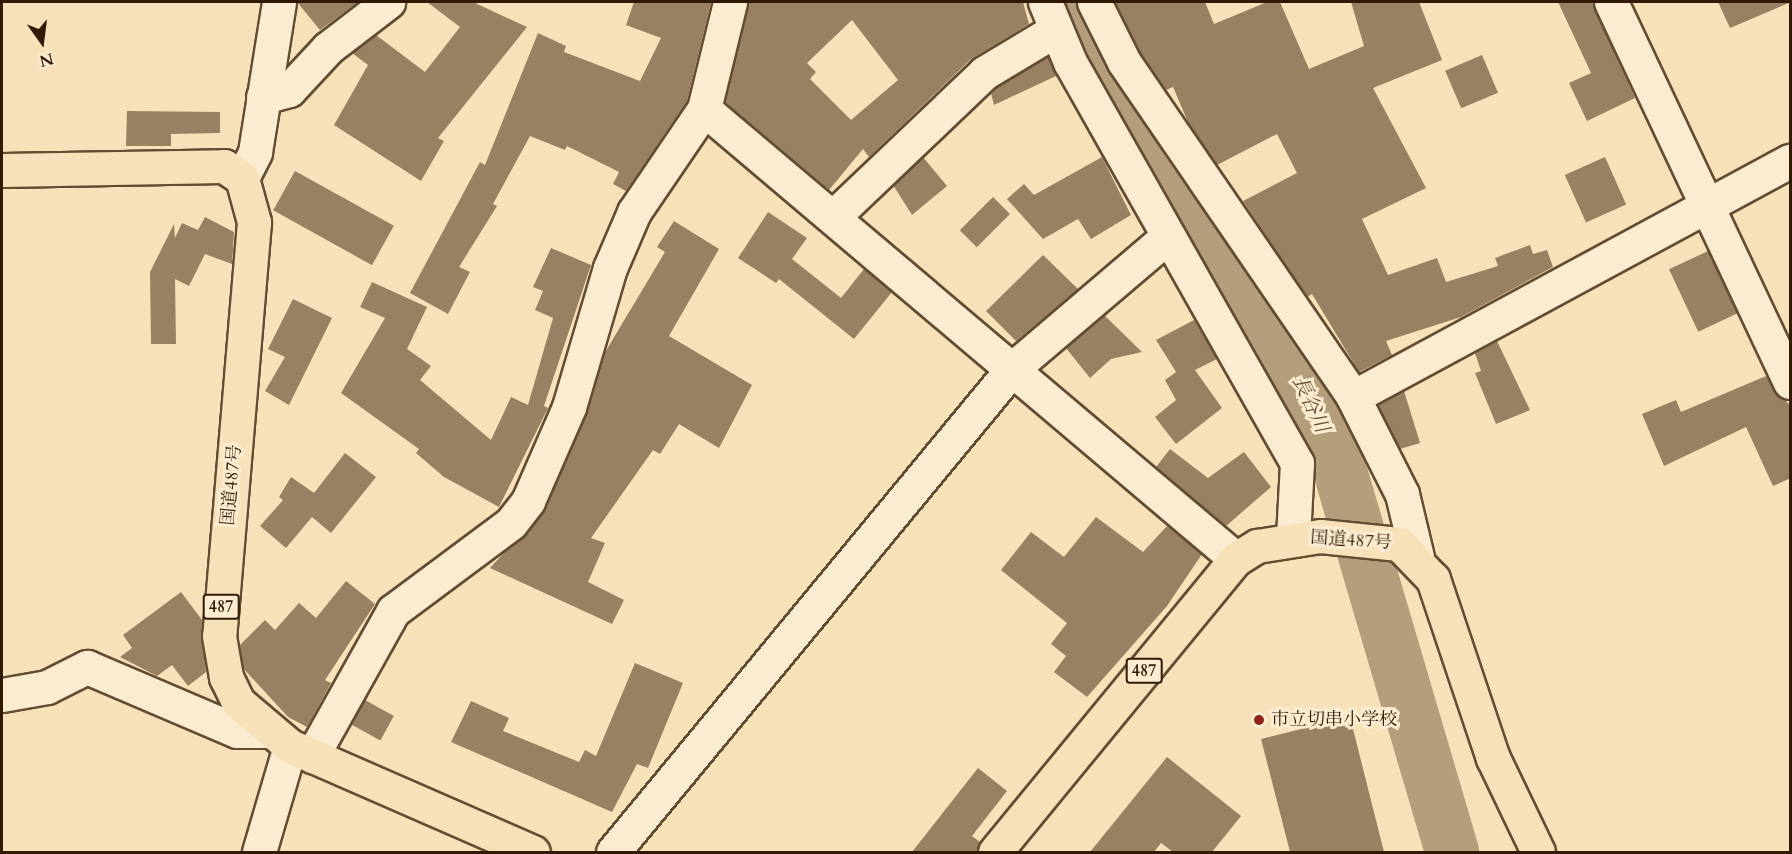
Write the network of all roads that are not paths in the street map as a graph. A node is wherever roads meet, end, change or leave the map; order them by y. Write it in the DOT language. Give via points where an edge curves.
graph roads {
  1 [pos="279,2"];
  2 [pos="388,2"];
  3 [pos="730,2"];
  4 [pos="1094,2"];
  5 [pos="1611,2"];
  6 [pos="1050,16"];
  7 [pos="263,97"];
  8 [pos="704,109"];
  9 [pos="1791,161"];
  10 [pos="2,170"];
  11 [pos="242,178"];
  12 [pos="1709,204"];
  13 [pos="832,217"];
  14 [pos="1167,237"];
  15 [pos="1012,369"];
  16 [pos="1791,382"];
  17 [pos="1353,397"];
  18 [pos="1307,537"];
  19 [pos="1408,550"];
  20 [pos="1236,559"];
  21 [pos="2,695"];
  22 [pos="290,744"];
  23 [pos="259,852"];
  24 [pos="533,852"];
  25 [pos="613,852"];
  26 [pos="995,852"];
  27 [pos="1538,852"];
  1 -- 7 [label="street"];
  2 -- 7 [label="street" via="328,48 289,90"];
  3 -- 8 [label="street"];
  4 -- 17 [label="street" via="1124,62"];
  5 -- 12 [label="street"];
  6 -- 13 [label="street"];
  6 -- 14 [label="street"];
  7 -- 11 [label="street" via="255,152"];
  8 -- 13 [label="street"];
  8 -- 22 [label="street" via="634,212 610,268 569,407 528,501 511,523 393,611"];
  9 -- 12 [label="street"];
  10 -- 11 [label="highway" via="224,166"];
  11 -- 22 [label="highway, 国道487号 / 487" via="254,222 219,636 226,677 238,702"];
  12 -- 16 [label="street"];
  12 -- 17 [label="street"];
  13 -- 15 [label="street"];
  14 -- 15 [label="street"];
  14 -- 18 [label="street" via="1260,390 1297,463"];
  15 -- 20 [label="street"];
  15 -- 25 [label="street"];
  17 -- 19 [label="street" via="1402,494"];
  18 -- 19 [label="highway, 国道487号 / 487"];
  18 -- 20 [label="highway, 国道487号 / 487" via="1257,546"];
  19 -- 27 [label="highway, 国道487号" via="1433,579 1493,758"];
  20 -- 26 [label="highway, 国道487号 / 487"];
  21 -- 22 [label="street" via="47,687 87,667 237,732"];
  22 -- 23 [label="street"];
  22 -- 24 [label="highway, 国道487号 / 487"];
}
